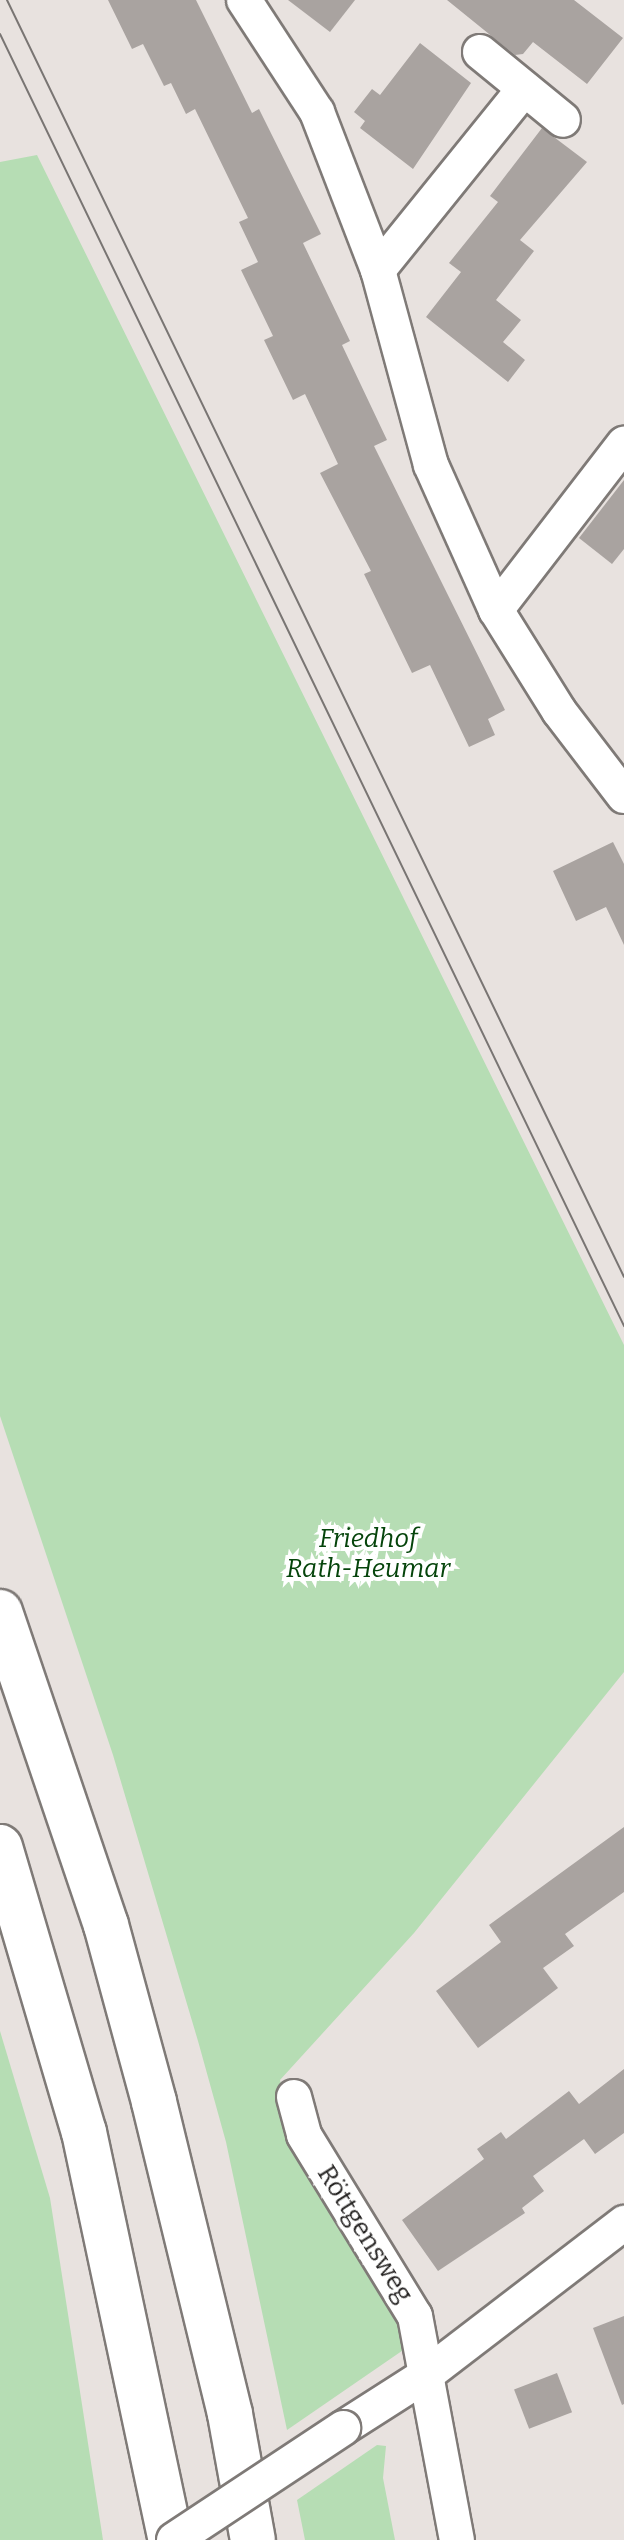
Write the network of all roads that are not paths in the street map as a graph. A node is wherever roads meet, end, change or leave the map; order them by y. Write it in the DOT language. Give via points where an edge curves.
graph roads {
  1 [pos="244,0"];
  2 [pos="480,52"];
  3 [pos="524,89"];
  4 [pos="563,120"];
  5 [pos="378,270"];
  6 [pos="624,444"];
  7 [pos="496,610"];
  8 [pos="624,796"];
  9 [pos="0,1612"];
  10 [pos="0,1847"];
  11 [pos="294,2097"];
  12 [pos="624,2223"];
  13 [pos="426,2375"];
  14 [pos="172,2540"];
  15 [pos="253,2540"];
  16 [pos="457,2540"];
  1 -- 5 [label="street" via="317,112"];
  2 -- 3 [label="street"];
  3 -- 4 [label="street"];
  3 -- 5 [label="street"];
  5 -- 7 [label="street" via="431,465"];
  6 -- 7 [label="street"];
  7 -- 8 [label="street" via="559,711"];
  9 -- 15 [label="highway" via="101,1910 146,2073 230,2414"];
  10 -- 14 [label="highway" via="84,2132"];
  11 -- 13 [label="street, Röttgensweg" via="304,2135 415,2316"];
  12 -- 13 [label="street"];
  13 -- 14 [label="street, bridge"];
  13 -- 16 [label="street, Röttgensweg"];
}
